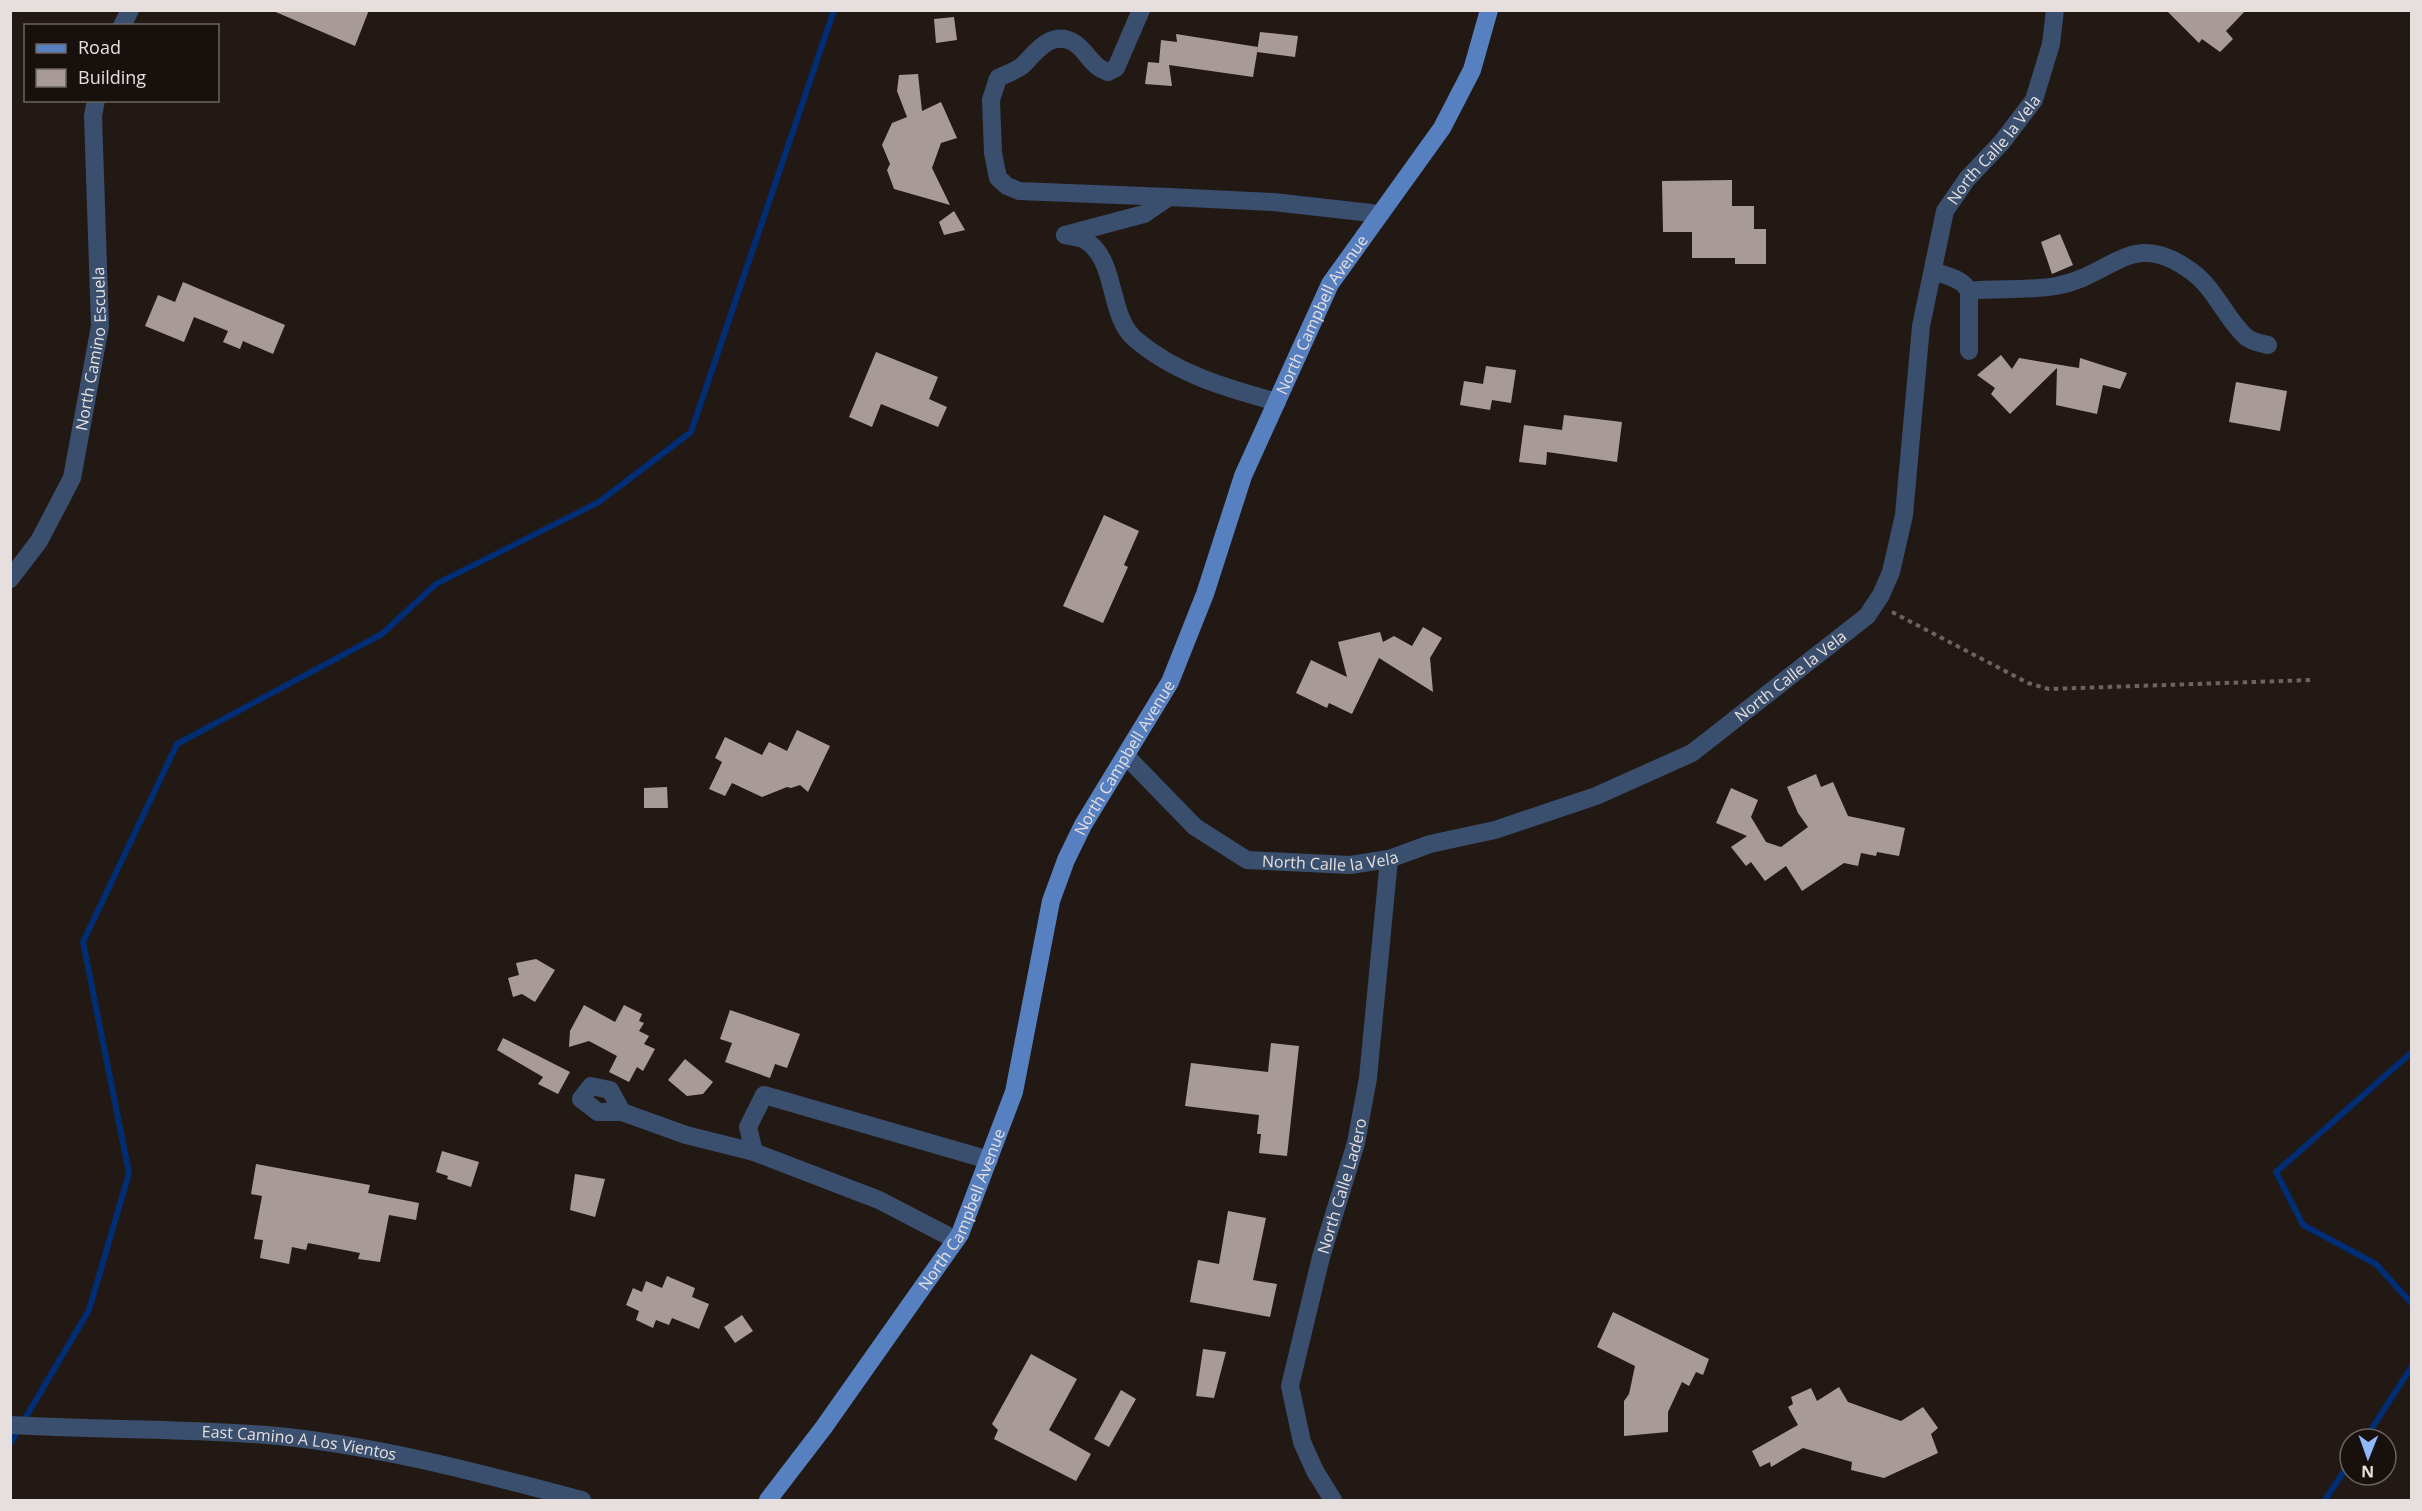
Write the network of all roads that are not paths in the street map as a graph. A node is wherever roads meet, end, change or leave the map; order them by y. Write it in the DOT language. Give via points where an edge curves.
graph roads {
  1 [pos="130,10"];
  2 [pos="1142,10"];
  3 [pos="1489,10"];
  4 [pos="2055,10"];
  5 [pos="123,24"];
  6 [pos="96,102"];
  7 [pos="1169,197"];
  8 [pos="1380,214"];
  9 [pos="1933,271"];
  10 [pos="1969,291"];
  11 [pos="2268,345"];
  12 [pos="1969,351"];
  13 [pos="1276,402"];
  14 [pos="10,579"];
  15 [pos="1126,756"];
  16 [pos="1389,859"];
  17 [pos="622,1112"];
  18 [pos="754,1152"];
  19 [pos="988,1160"];
  20 [pos="956,1240"];
  21 [pos="10,1425"];
  22 [pos="582,1500"];
  23 [pos="768,1500"];
  24 [pos="1333,1500"];
  1 -- 5 [label="street"];
  2 -- 7 [label="street" via="1116,68 1108,72 1099,69 1074,42 1060,39 1039,45 1021,66 998,78 991,100 993,153 998,178 1019,190"];
  3 -- 8 [label="main road, North Campbell Avenue" via="1472,70 1442,128"];
  4 -- 9 [label="street, North Calle la Vela" via="2051,45 2034,100 1945,211"];
  6 -- 14 [label="street, North Camino Escuela" via="100,326 72,478 39,541"];
  7 -- 8 [label="street" via="1274,202"];
  7 -- 13 [label="street" via="1144,214 1065,236 1083,239 1098,252 1120,318 1134,338 1192,376"];
  8 -- 13 [label="main road, North Campbell Avenue" via="1330,284"];
  9 -- 10 [label="street" via="1957,279"];
  9 -- 16 [label="street, North Calle la Vela" via="1921,326 1904,515 1891,572 1867,616 1692,753 1596,796 1495,830 1430,844"];
  10 -- 11 [label="street" via="2058,286 2093,274 2126,256 2156,252 2167,255 2211,288 2245,336"];
  10 -- 12 [label="street"];
  13 -- 15 [label="main road, North Campbell Avenue" via="1243,476 1205,594 1170,682"];
  15 -- 16 [label="street, North Calle la Vela" via="1195,827 1247,860 1350,865"];
  15 -- 19 [label="main road, North Campbell Avenue" via="1065,860 1051,901 1014,1092"];
  16 -- 24 [label="street, North Calle Ladero" via="1368,1078 1356,1143 1321,1257 1290,1386 1302,1442"];
  17 -- 18 [label="street" via="686,1135"];
  18 -- 19 [label="street" via="748,1127 764,1095"];
  18 -- 20 [label="street" via="879,1200"];
  19 -- 20 [label="main road, North Campbell Avenue"];
  20 -- 23 [label="main road, North Campbell Avenue"];
  21 -- 22 [label="street, East Camino A Los Vientos" via="266,1435 375,1451"];
}
